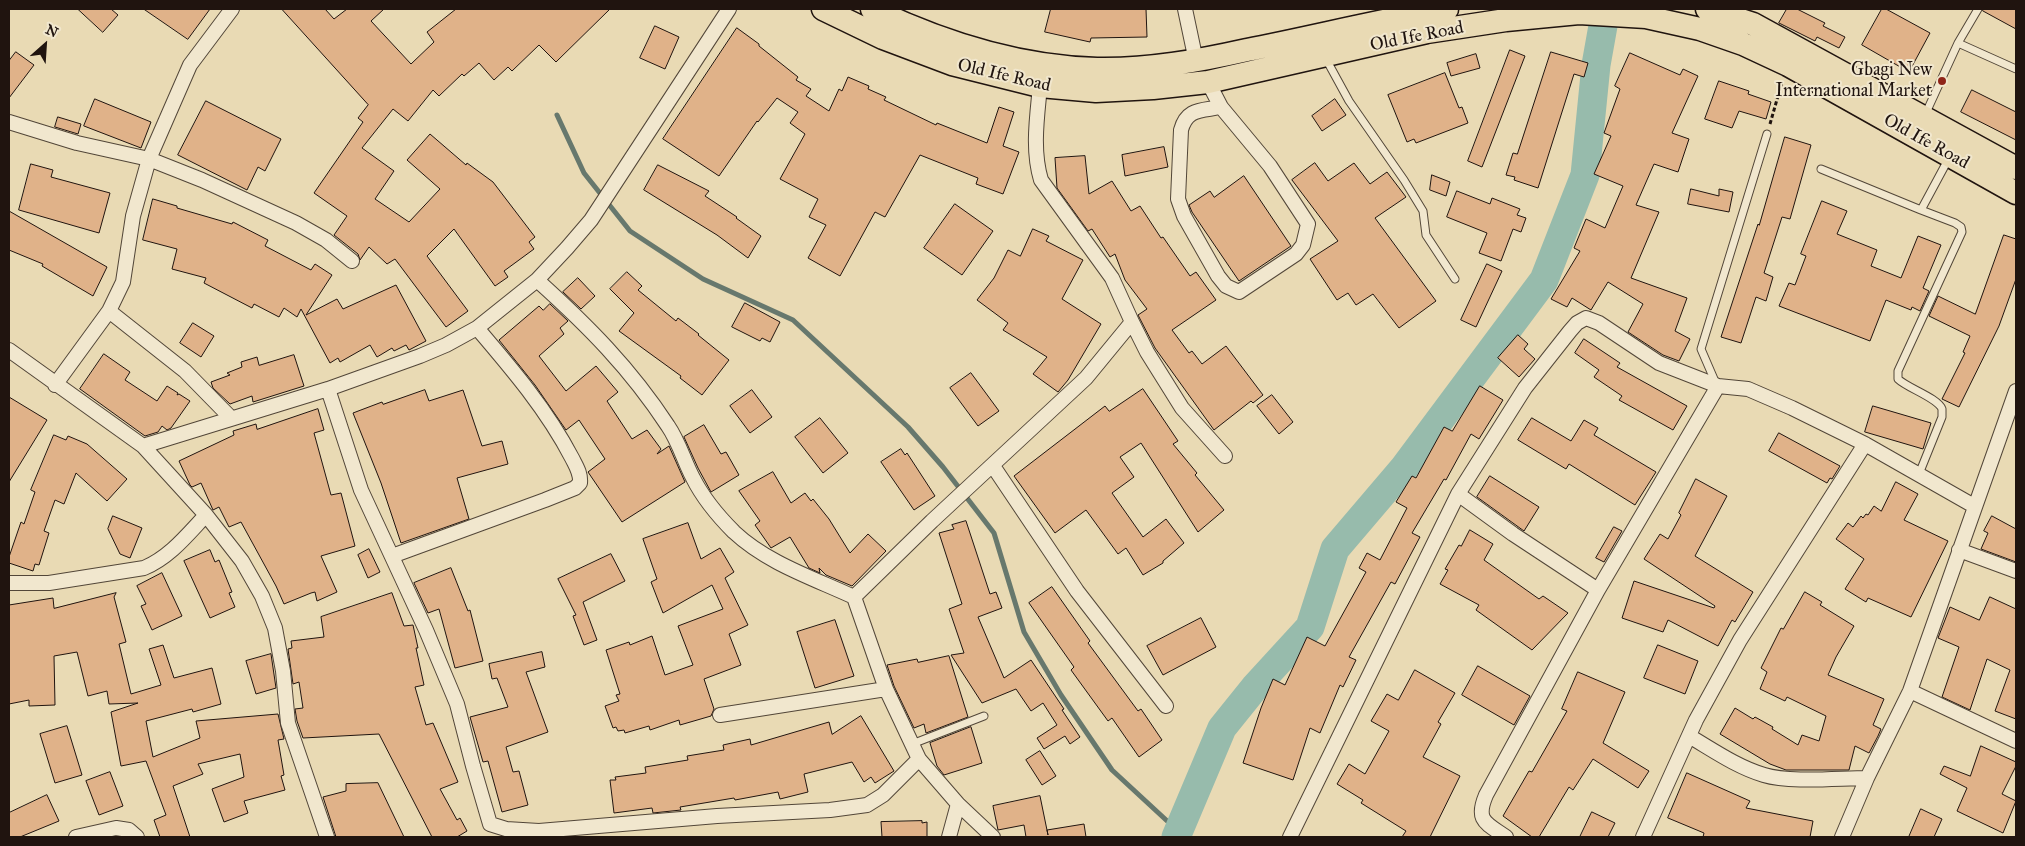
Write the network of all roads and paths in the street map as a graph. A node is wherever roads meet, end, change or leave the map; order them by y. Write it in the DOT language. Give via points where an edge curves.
graph roads {
  1 [pos="232,9"];
  2 [pos="729,9"];
  3 [pos="823,9"];
  4 [pos="872,9"];
  5 [pos="1185,9"];
  6 [pos="1447,9"];
  7 [pos="1707,9"];
  8 [pos="1978,9"];
  9 [pos="1424,11"];
  10 [pos="1594,12"];
  11 [pos="1753,24"];
  12 [pos="1958,43"];
  13 [pos="1743,44"];
  14 [pos="1325,56"];
  15 [pos="1196,61"];
  16 [pos="1788,65"];
  17 [pos="2016,70"];
  18 [pos="1208,82"];
  19 [pos="1040,86"];
  20 [pos="1221,107"];
  21 [pos="1924,116"];
  22 [pos="9,122"];
  23 [pos="1767,134"];
  24 [pos="1951,155"];
  25 [pos="149,159"];
  26 [pos="2016,168"];
  27 [pos="1821,169"];
  28 [pos="2016,193"];
  29 [pos="1921,210"];
  30 [pos="352,261"];
  31 [pos="1455,279"];
  32 [pos="537,280"];
  33 [pos="109,311"];
  34 [pos="1132,322"];
  35 [pos="478,328"];
  36 [pos="9,350"];
  37 [pos="55,385"];
  38 [pos="1718,386"];
  39 [pos="328,389"];
  40 [pos="2016,391"];
  41 [pos="231,418"];
  42 [pos="1865,444"];
  43 [pos="143,446"];
  44 [pos="1225,456"];
  45 [pos="993,466"];
  46 [pos="1918,474"];
  47 [pos="1458,494"];
  48 [pos="1974,506"];
  49 [pos="206,515"];
  50 [pos="1959,550"];
  51 [pos="392,556"];
  52 [pos="2016,571"];
  53 [pos="9,584"];
  54 [pos="1598,590"];
  55 [pos="854,597"];
  56 [pos="886,689"];
  57 [pos="1910,690"];
  58 [pos="1166,706"];
  59 [pos="720,715"];
  60 [pos="984,716"];
  61 [pos="1689,736"];
  62 [pos="2016,741"];
  63 [pos="912,744"];
  64 [pos="919,759"];
  65 [pos="1867,778"];
  66 [pos="958,804"];
  67 [pos="76,837"];
  68 [pos="137,837"];
  69 [pos="327,837"];
  70 [pos="949,837"];
  71 [pos="993,837"];
  72 [pos="1290,837"];
  73 [pos="1506,837"];
  74 [pos="1642,837"];
  75 [pos="1842,837"];
  1 -- 25 [label="street" via="190,65"];
  2 -- 32 [label="street" via="591,220"];
  3 -- 19 [label="main road, Old Ife Road" via="883,38 952,64"];
  4 -- 15 [label="main road, Old Ife Road" via="958,44 1044,65 1098,69"];
  5 -- 15 [label="street"];
  6 -- 9 [label="main road, Old Ife Road"];
  7 -- 11 [label="main road, Old Ife Road"];
  8 -- 12 [label="lane"];
  9 -- 15 [label="main road, Old Ife Road"];
  10 -- 13 [label="main road, Old Ife Road" via="1646,17 1700,29"];
  10 -- 14 [label="main road, Old Ife Road" via="1506,20 1427,32"];
  11 -- 13 [label="main road"];
  11 -- 21 [label="main road, Old Ife Road"];
  12 -- 17 [label="lane"];
  12 -- 21 [label="lane"];
  13 -- 16 [label="main road, Old Ife Road"];
  14 -- 18 [label="main road, Old Ife Road"];
  14 -- 31 [label="lane" via="1349,101 1423,212 1426,235"];
  16 -- 23 [label="path"];
  16 -- 24 [label="main road, Old Ife Road"];
  18 -- 19 [label="main road, Old Ife Road" via="1096,91"];
  18 -- 20 [label="street"];
  19 -- 34 [label="street" via="1036,162 1042,180 1112,278"];
  20 -- 20 [label="street" via="1192,112 1183,122 1178,199 1184,216 1218,276 1226,286 1239,292 1296,254 1303,245 1308,224 1270,166"];
  21 -- 26 [label="main road, Old Ife Road"];
  22 -- 25 [label="street" via="77,143"];
  23 -- 38 [label="lane" via="1701,349"];
  24 -- 28 [label="main road, Old Ife Road"];
  24 -- 29 [label="lane"];
  25 -- 30 [label="street" via="296,223 326,240"];
  25 -- 33 [label="street" via="133,216 123,282"];
  27 -- 29 [label="lane"];
  29 -- 46 [label="lane" via="1955,223 1962,232 1898,371 1898,379 1903,384 1938,403 1942,409 1942,417"];
  32 -- 35 [label="street"];
  32 -- 55 [label="street" via="627,368 670,429 694,480 719,516 760,553"];
  33 -- 37 [label="street"];
  33 -- 41 [label="street" via="185,371"];
  34 -- 44 [label="street" via="1182,408"];
  34 -- 45 [label="street" via="1086,378"];
  35 -- 39 [label="street" via="420,356"];
  35 -- 51 [label="street" via="559,432 579,472 580,483 545,500"];
  36 -- 37 [label="street"];
  37 -- 43 [label="street"];
  38 -- 42 [label="street" via="1748,389"];
  38 -- 47 [label="street" via="1659,363 1599,323 1586,318 1570,331 1525,388"];
  38 -- 54 [label="street"];
  39 -- 41 [label="street"];
  39 -- 51 [label="street" via="361,490"];
  40 -- 48 [label="street"];
  41 -- 43 [label="street"];
  42 -- 46 [label="street"];
  42 -- 61 [label="street" via="1740,640"];
  43 -- 49 [label="street"];
  45 -- 55 [label="street"];
  45 -- 58 [label="street" via="1077,591"];
  46 -- 48 [label="street"];
  47 -- 54 [label="street"];
  47 -- 72 [label="street"];
  48 -- 50 [label="street"];
  49 -- 53 [label="street" via="174,549 144,568 49,583"];
  49 -- 69 [label="street" via="242,561 275,628 288,723"];
  50 -- 52 [label="street"];
  50 -- 57 [label="street"];
  51 -- 64 [label="street" via="457,704 490,824 506,829 539,831 867,806 883,795"];
  54 -- 73 [label="street" via="1480,809 1483,819"];
  55 -- 56 [label="street"];
  56 -- 59 [label="street"];
  56 -- 63 [label="street"];
  57 -- 62 [label="street"];
  57 -- 65 [label="street"];
  60 -- 63 [label="lane"];
  61 -- 65 [label="street" via="1746,769 1765,776 1782,779"];
  61 -- 74 [label="street"];
  63 -- 64 [label="street"];
  64 -- 66 [label="street"];
  65 -- 75 [label="street"];
  66 -- 70 [label="street"];
  66 -- 71 [label="street"];
  67 -- 68 [label="street" via="116,828 129,830"];
}
